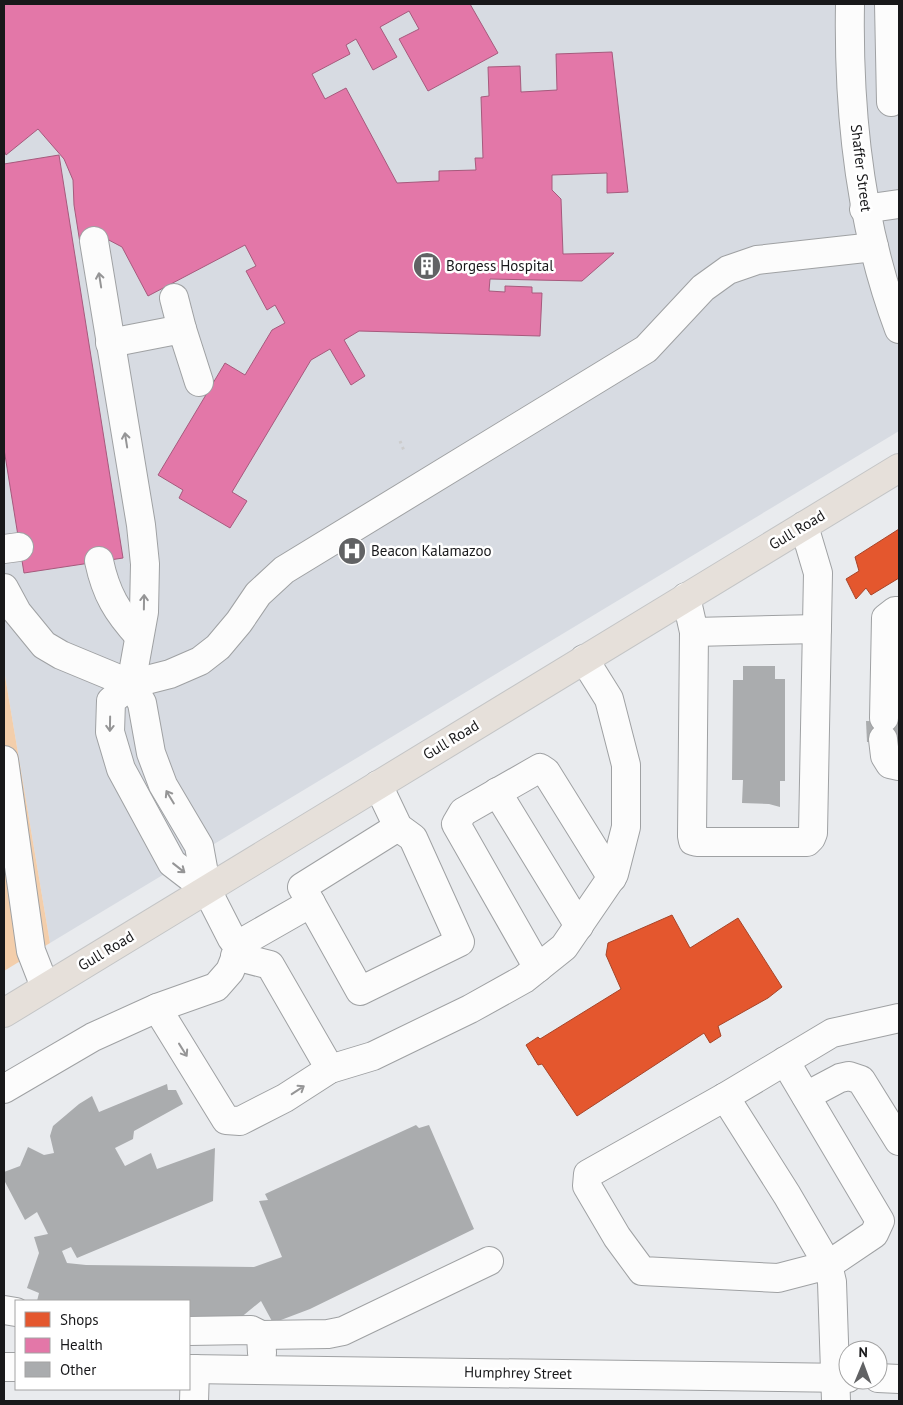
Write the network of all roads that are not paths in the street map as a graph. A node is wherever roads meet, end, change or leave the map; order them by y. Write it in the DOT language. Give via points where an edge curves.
graph roads {
  1 [pos="850,4"];
  2 [pos="889,4"];
  3 [pos="895,102"];
  4 [pos="854,106"];
  5 [pos="899,204"];
  6 [pos="864,208"];
  7 [pos="94,241"];
  8 [pos="874,247"];
  9 [pos="894,293"];
  10 [pos="174,298"];
  11 [pos="182,329"];
  12 [pos="899,329"];
  13 [pos="110,344"];
  14 [pos="199,382"];
  15 [pos="899,468"];
  16 [pos="804,526"];
  17 [pos="98,561"];
  18 [pos="4,588"];
  19 [pos="686,597"];
  20 [pos="899,611"];
  21 [pos="817,629"];
  22 [pos="694,632"];
  23 [pos="139,636"];
  24 [pos="584,659"];
  25 [pos="131,684"];
  26 [pos="4,760"];
  27 [pos="899,766"];
  28 [pos="378,785"];
  29 [pos="497,792"];
  30 [pos="398,827"];
  31 [pos="12,872"];
  32 [pos="612,878"];
  33 [pos="207,890"];
  34 [pos="311,904"];
  35 [pos="579,926"];
  36 [pos="238,950"];
  37 [pos="538,968"];
  38 [pos="45,988"];
  39 [pos="157,1008"];
  40 [pos="4,1012"];
  41 [pos="899,1018"];
  42 [pos="785,1061"];
  43 [pos="330,1069"];
  44 [pos="4,1089"];
  45 [pos="806,1096"];
  46 [pos="724,1097"];
  47 [pos="899,1141"];
  48 [pos="889,1220"];
  49 [pos="489,1261"];
  50 [pos="828,1265"];
  51 [pos="190,1330"];
  52 [pos="261,1335"];
  53 [pos="838,1359"];
  54 [pos="192,1369"];
  55 [pos="262,1370"];
  56 [pos="838,1385"];
  57 [pos="194,1401"];
  1 -- 4 [label="street, Shaffer Street" via="849,46"];
  2 -- 3 [label="street"];
  3 -- 4 [label="street"];
  4 -- 6 [label="street, Shaffer Street"];
  5 -- 6 [label="street"];
  6 -- 8 [label="street, Shaffer Street"];
  13 -- 7 [label="street, one-way"];
  8 -- 9 [label="street, Shaffer Street"];
  8 -- 25 [label="street" via="757,260 728,270 703,288 646,349 284,570 258,594 218,647 200,661 170,674"];
  9 -- 12 [label="street, Shaffer Street"];
  10 -- 11 [label="street"];
  11 -- 13 [label="street"];
  11 -- 14 [label="street"];
  23 -- 13 [label="street, one-way" via="144,612 144,564"];
  15 -- 16 [label="main road, Gull Road"];
  16 -- 19 [label="main road, Gull Road"];
  16 -- 21 [label="street" via="818,573"];
  17 -- 23 [label="street" via="103,583 121,616"];
  18 -- 25 [label="street" via="17,612 44,645"];
  19 -- 22 [label="street"];
  19 -- 24 [label="main road, Gull Road"];
  20 -- 27 [label="street" via="886,618 884,729 885,756 890,764"];
  21 -- 22 [label="street"];
  21 -- 22 [label="street" via="813,833 807,842 693,840"];
  23 -- 25 [label="street"];
  24 -- 28 [label="main road, Gull Road"];
  24 -- 32 [label="street" via="609,699 626,765 626,827"];
  33 -- 25 [label="street, one-way" via="199,846 163,785 151,753 142,703"];
  25 -- 33 [label="street, one-way" via="111,701 110,732 121,769 172,863"];
  26 -- 31 [label="street"];
  28 -- 30 [label="street"];
  28 -- 33 [label="main road, Gull Road"];
  29 -- 32 [label="street" via="540,768 546,772"];
  29 -- 35 [label="street"];
  29 -- 37 [label="street" via="463,812 456,824"];
  30 -- 34 [label="street" via="302,887"];
  30 -- 34 [label="street" via="413,838 460,942 360,991"];
  31 -- 38 [label="street" via="31,951"];
  32 -- 35 [label="street"];
  33 -- 36 [label="street"];
  33 -- 38 [label="main road, Gull Road"];
  34 -- 36 [label="street"];
  35 -- 37 [label="street" via="564,947"];
  36 -- 39 [label="street" via="230,971 216,987"];
  36 -- 43 [label="street" via="270,965"];
  37 -- 43 [label="street" via="470,1010 373,1056"];
  38 -- 40 [label="main road, Gull Road"];
  39 -- 43 [label="street, one-way" via="226,1120 240,1121 285,1098"];
  39 -- 44 [label="street" via="93,1037"];
  41 -- 42 [label="street" via="832,1034"];
  42 -- 45 [label="street"];
  42 -- 46 [label="street"];
  45 -- 47 [label="street" via="840,1078 850,1076 861,1080"];
  45 -- 48 [label="street" via="880,1221"];
  46 -- 50 [label="street"];
  46 -- 50 [label="street" via="588,1174 587,1186 617,1237 642,1271 778,1278"];
  48 -- 50 [label="street"];
  49 -- 52 [label="street" via="343,1331"];
  50 -- 53 [label="street"];
  51 -- 52 [label="street" via="250,1330"];
  52 -- 55 [label="street"];
  54 -- 55 [label="street, Humphrey Street"];
  54 -- 57 [label="street"];
  55 -- 56 [label="street, Humphrey Street"];
}
